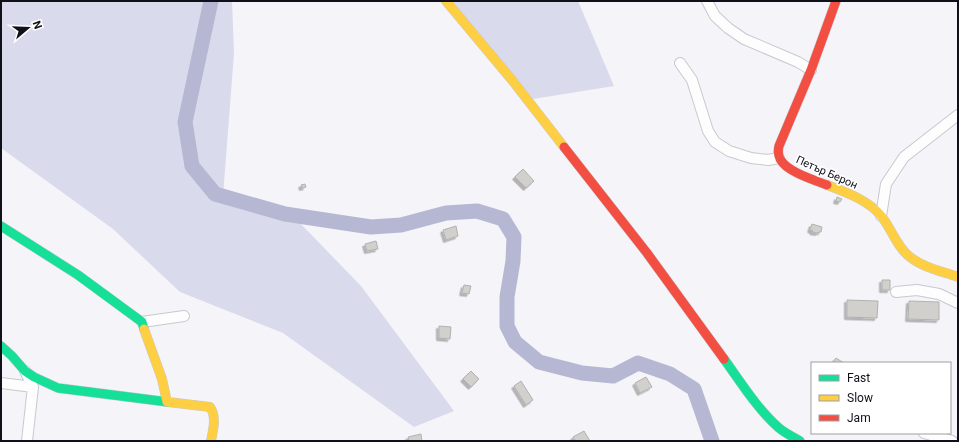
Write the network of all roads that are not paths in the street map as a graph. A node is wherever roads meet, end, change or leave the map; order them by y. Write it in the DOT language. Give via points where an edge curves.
graph roads {
  1 [pos="446,1"];
  2 [pos="707,1"];
  3 [pos="836,1"];
  4 [pos="680,63"];
  5 [pos="810,70"];
  6 [pos="958,115"];
  7 [pos="779,158"];
  8 [pos="881,216"];
  9 [pos="1,226"];
  10 [pos="958,277"];
  11 [pos="896,292"];
  12 [pos="958,303"];
  13 [pos="184,316"];
  14 [pos="142,322"];
  15 [pos="1,346"];
  16 [pos="25,371"];
  17 [pos="1,383"];
  18 [pos="32,387"];
  19 [pos="167,402"];
  20 [pos="928,434"];
  21 [pos="27,441"];
  22 [pos="211,441"];
  23 [pos="800,441"];
  24 [pos="952,441"];
  1 -- 23 [label="street" via="516,85 647,253 752,398 779,428"];
  2 -- 5 [label="street" via="715,16 744,39 798,62"];
  3 -- 5 [label="street, Петър Берон"];
  4 -- 7 [label="street" via="692,80 708,132 715,142 729,151 751,158"];
  5 -- 7 [label="street, Петър Берон" via="779,146"];
  6 -- 8 [label="street" via="904,157 886,184"];
  7 -- 8 [label="street, Петър Берон" via="794,172 850,194 868,204"];
  8 -- 10 [label="street, Петър Берон" via="909,256 921,264"];
  9 -- 14 [label="street" via="78,275"];
  11 -- 12 [label="street" via="917,290 940,294"];
  13 -- 14 [label="street"];
  14 -- 19 [label="street" via="162,379"];
  15 -- 16 [label="street"];
  16 -- 18 [label="street"];
  16 -- 19 [label="street" via="58,388"];
  17 -- 18 [label="street"];
  18 -- 21 [label="street"];
  19 -- 22 [label="street" via="210,407 214,415"];
  20 -- 24 [label="street"];
}
